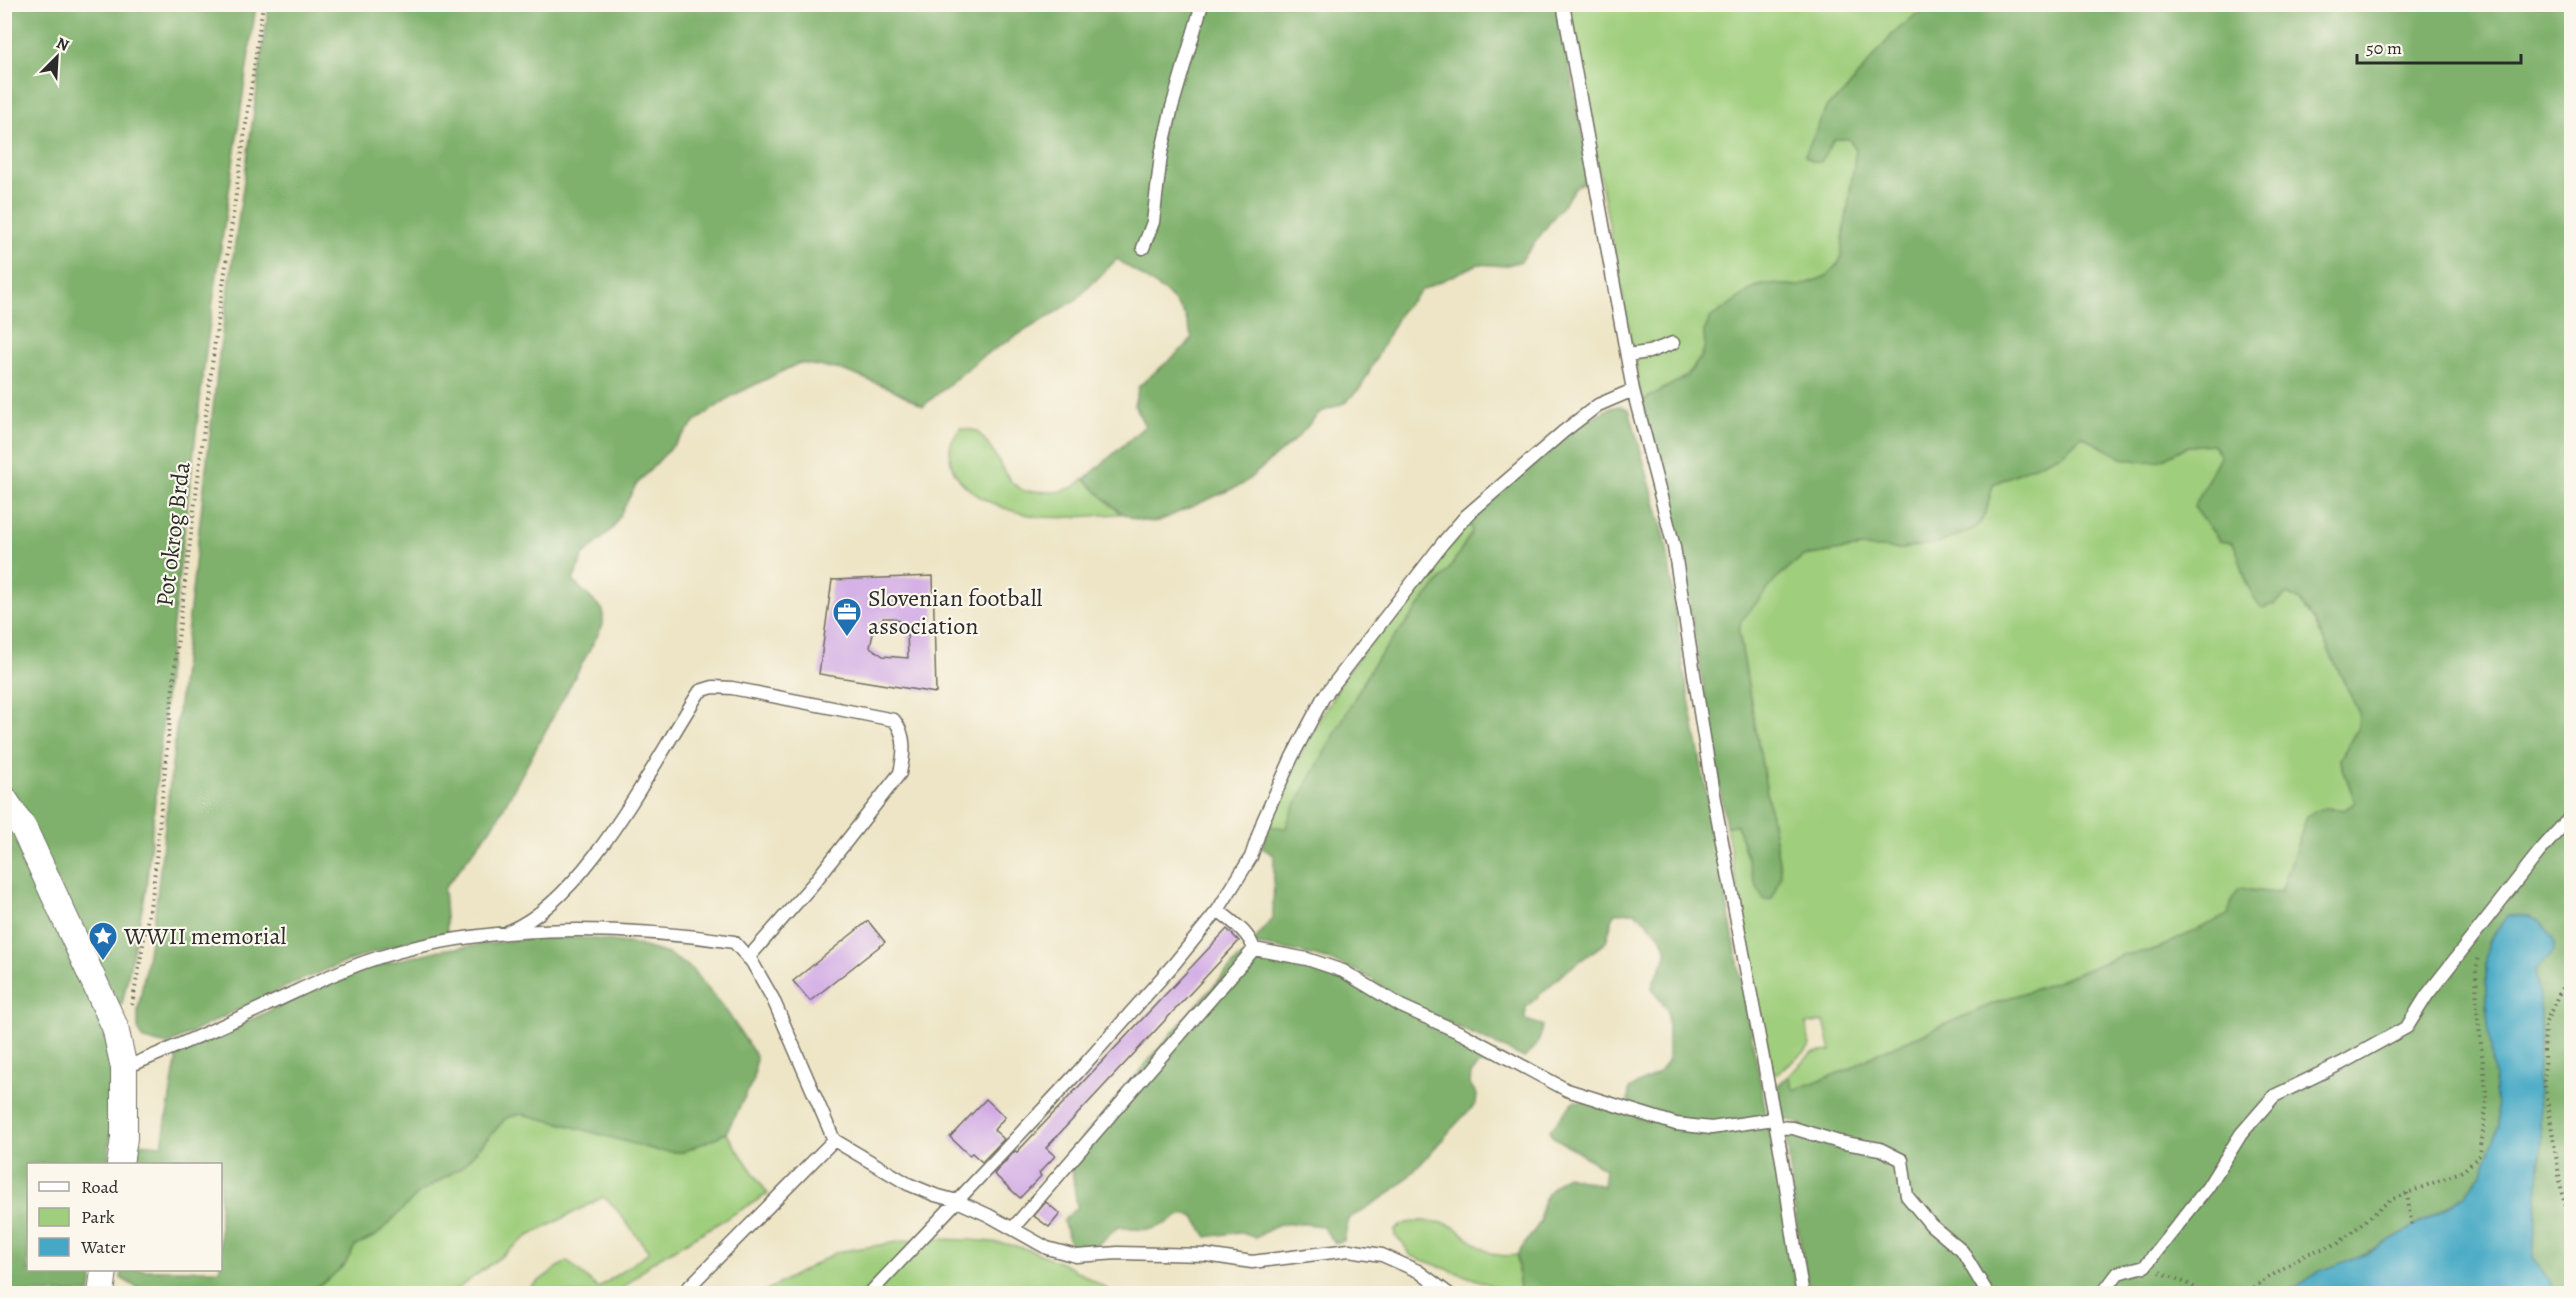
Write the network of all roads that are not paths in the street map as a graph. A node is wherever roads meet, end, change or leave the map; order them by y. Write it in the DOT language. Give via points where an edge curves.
graph roads {
  1 [pos="1203,4"];
  2 [pos="1563,4"];
  3 [pos="1143,248"];
  4 [pos="1673,343"];
  5 [pos="1627,355"];
  6 [pos="1632,390"];
  7 [pos="4,800"];
  8 [pos="2571,815"];
  9 [pos="1218,910"];
  10 [pos="503,934"];
  11 [pos="1254,949"];
  12 [pos="748,958"];
  13 [pos="124,1068"];
  14 [pos="1775,1123"];
  15 [pos="834,1140"];
  16 [pos="120,1163"];
  17 [pos="957,1201"];
  18 [pos="1013,1228"];
  19 [pos="104,1271"];
  20 [pos="101,1293"];
  21 [pos="682,1293"];
  22 [pos="869,1293"];
  23 [pos="1449,1293"];
  24 [pos="1803,1293"];
  25 [pos="1988,1293"];
  26 [pos="2102,1293"];
  1 -- 3 [label="lane" via="1172,107 1161,155 1153,222"];
  2 -- 5 [label="lane"];
  4 -- 5 [label="lane"];
  5 -- 6 [label="lane"];
  6 -- 9 [label="lane" via="1598,405 1554,439 1466,516 1415,579 1323,698 1263,821 1251,857"];
  6 -- 14 [label="lane" via="1674,547 1715,805"];
  7 -- 13 [label="street" via="24,829 104,998"];
  8 -- 26 [label="lane" via="2433,987 2407,1027 2274,1096 2241,1134 2208,1187 2145,1266 2118,1274"];
  9 -- 11 [label="lane" via="1239,926"];
  9 -- 17 [label="lane" via="1085,1065"];
  10 -- 12 [label="lane" via="636,931 692,936 734,942"];
  10 -- 12 [label="lane" via="529,923 585,866 611,833 700,692 713,687 732,688 894,720 901,728 904,750 900,773 813,884"];
  10 -- 13 [label="lane" via="426,945 365,962"];
  11 -- 14 [label="lane" via="1307,959 1343,971 1401,1006 1471,1037 1568,1090 1676,1124 1711,1128"];
  11 -- 18 [label="lane"];
  12 -- 15 [label="lane" via="773,999"];
  13 -- 16 [label="street"];
  14 -- 24 [label="lane"];
  14 -- 25 [label="lane" via="1839,1142 1880,1149 1902,1160 1907,1196 1931,1225 1962,1251"];
  15 -- 17 [label="lane" via="908,1184"];
  15 -- 21 [label="lane"];
  17 -- 18 [label="lane"];
  17 -- 22 [label="lane"];
  18 -- 23 [label="lane" via="1047,1248 1076,1256 1182,1254 1252,1262 1349,1250 1382,1254 1418,1271"];
  19 -- 20 [label="street"];
}
